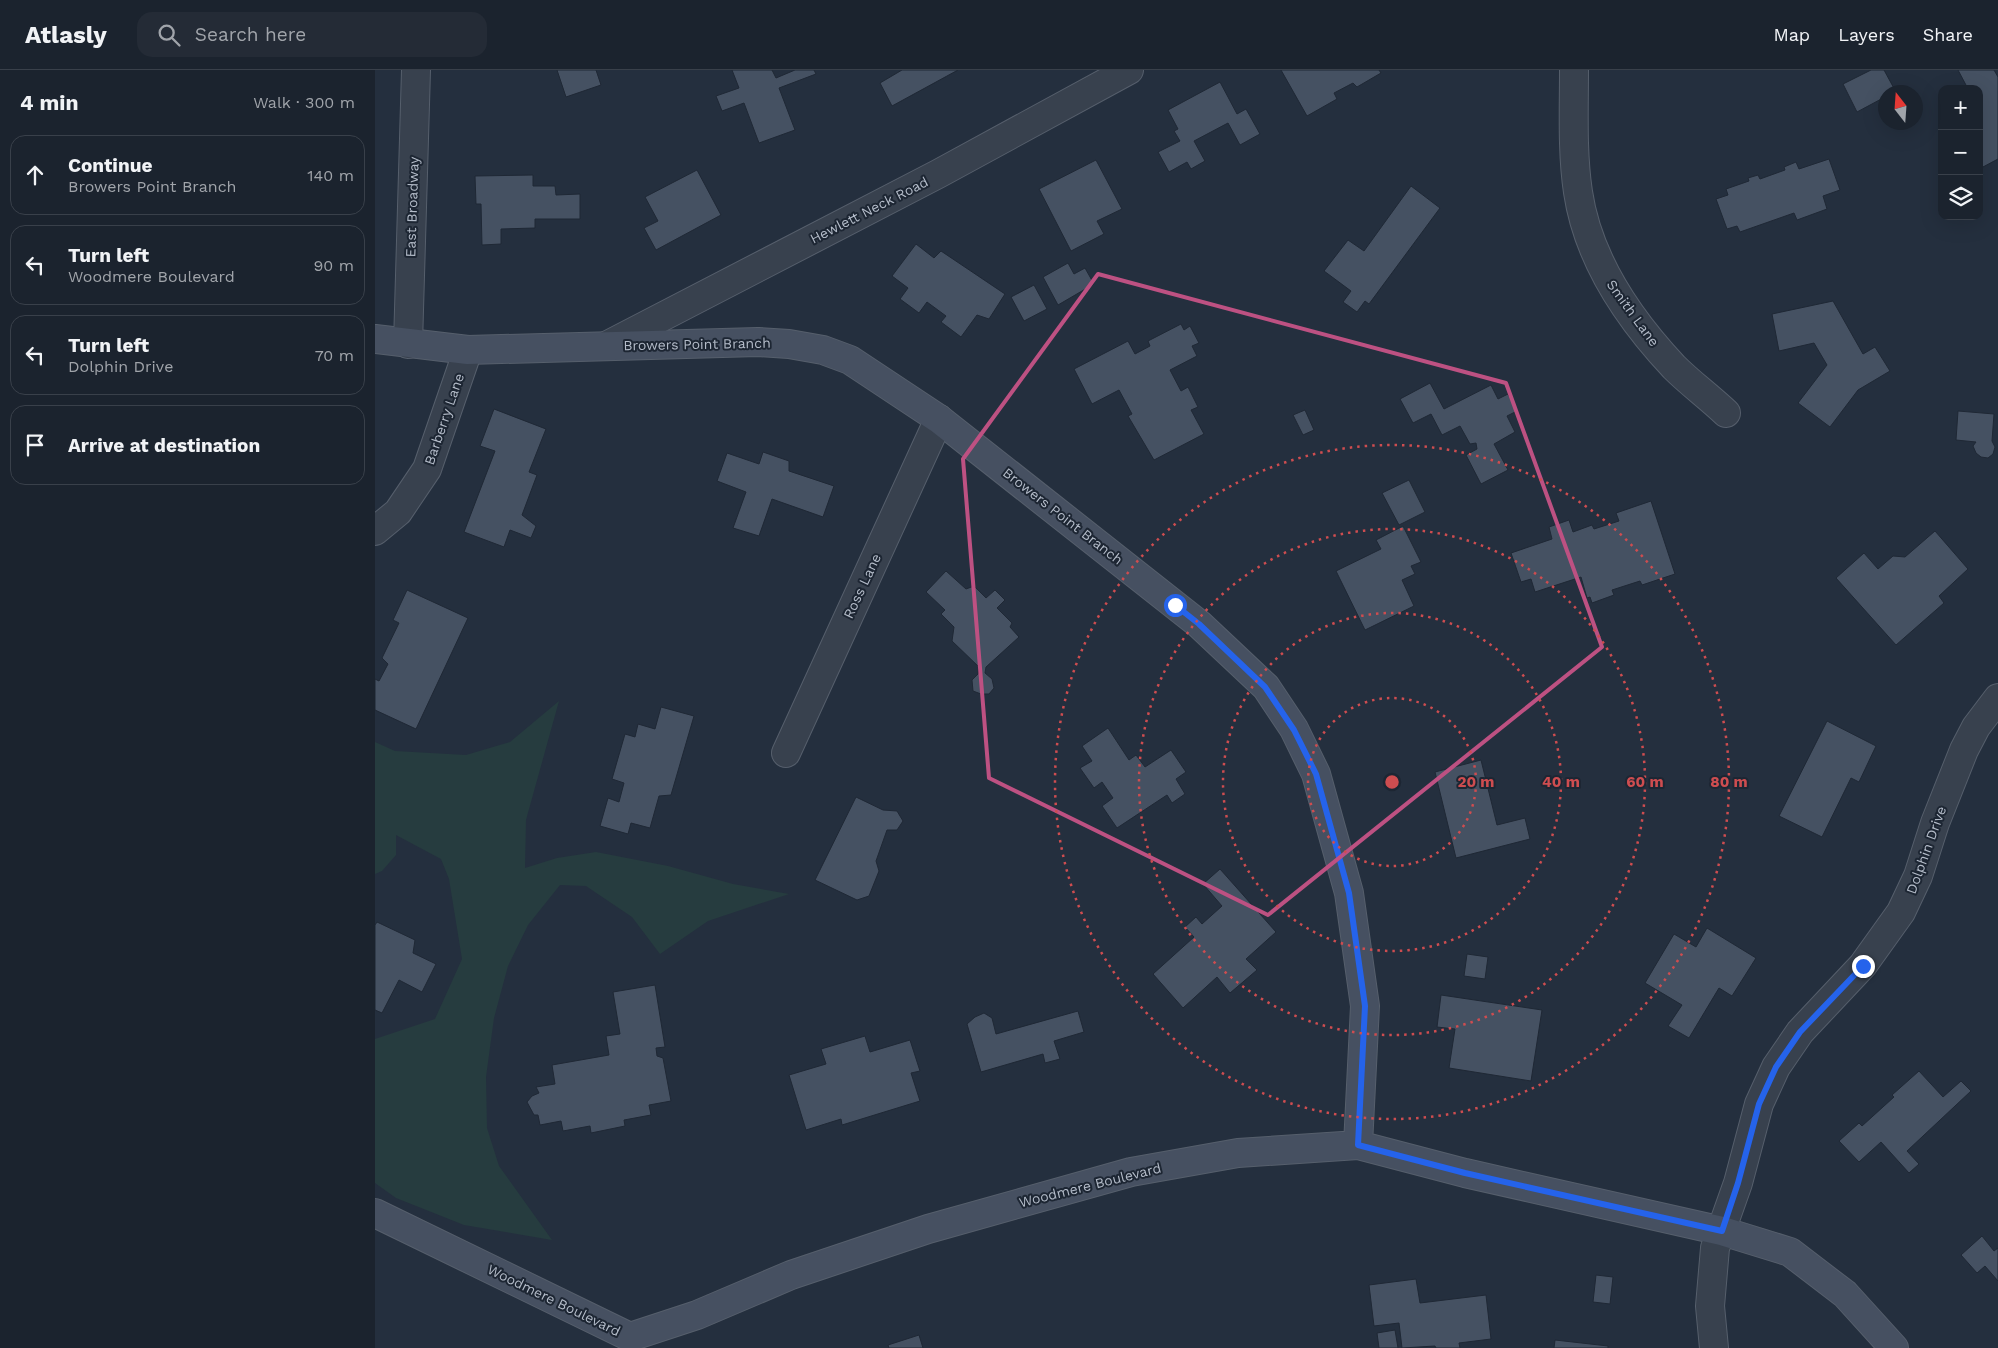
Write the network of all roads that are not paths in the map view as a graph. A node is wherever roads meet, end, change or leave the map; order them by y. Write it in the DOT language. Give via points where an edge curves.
graph roads {
  1 [pos="416,70"];
  2 [pos="1129,70"];
  3 [pos="1574,70"];
  4 [pos="375,339"];
  5 [pos="408,344"];
  6 [pos="606,346"];
  7 [pos="468,350"];
  8 [pos="1725,413"];
  9 [pos="939,419"];
  10 [pos="375,530"];
  11 [pos="1997,699"];
  12 [pos="786,753"];
  13 [pos="1358,1145"];
  14 [pos="375,1213"];
  15 [pos="1722,1231"];
  16 [pos="625,1342"];
  17 [pos="1714,1348"];
  18 [pos="1894,1348"];
  1 -- 5 [label="street, East Broadway"];
  2 -- 6 [label="street, Hewlett Neck Road" via="938,174"];
  3 -- 8 [label="street, Smith Lane" via="1578,193 1591,243 1613,290 1649,338 1675,368"];
  4 -- 5 [label="street, Browers Point Branch"];
  5 -- 7 [label="street, Browers Point Branch"];
  6 -- 7 [label="street, Browers Point Branch"];
  6 -- 9 [label="street, Browers Point Branch" via="758,342 823,350 850,360"];
  7 -- 10 [label="street, Barberry Lane" via="427,470 398,512"];
  9 -- 12 [label="street, Ross Lane"];
  9 -- 13 [label="street, Browers Point Branch" via="1199,624 1265,687 1294,730 1316,774 1349,893 1365,1006"];
  11 -- 15 [label="street, Dolphin Drive" via="1964,750 1935,823 1919,876 1901,912 1863,966 1800,1032 1776,1067 1759,1104"];
  13 -- 15 [label="street, Woodmere Boulevard" via="1465,1173"];
  13 -- 16 [label="street, Woodmere Boulevard" via="1238,1153 1131,1172 919,1232 791,1275"];
  14 -- 16 [label="street, Woodmere Boulevard"];
  15 -- 17 [label="street, Dolphin Drive" via="1715,1248 1710,1306"];
  15 -- 18 [label="street, Woodmere Boulevard" via="1790,1252 1845,1294"];
}
